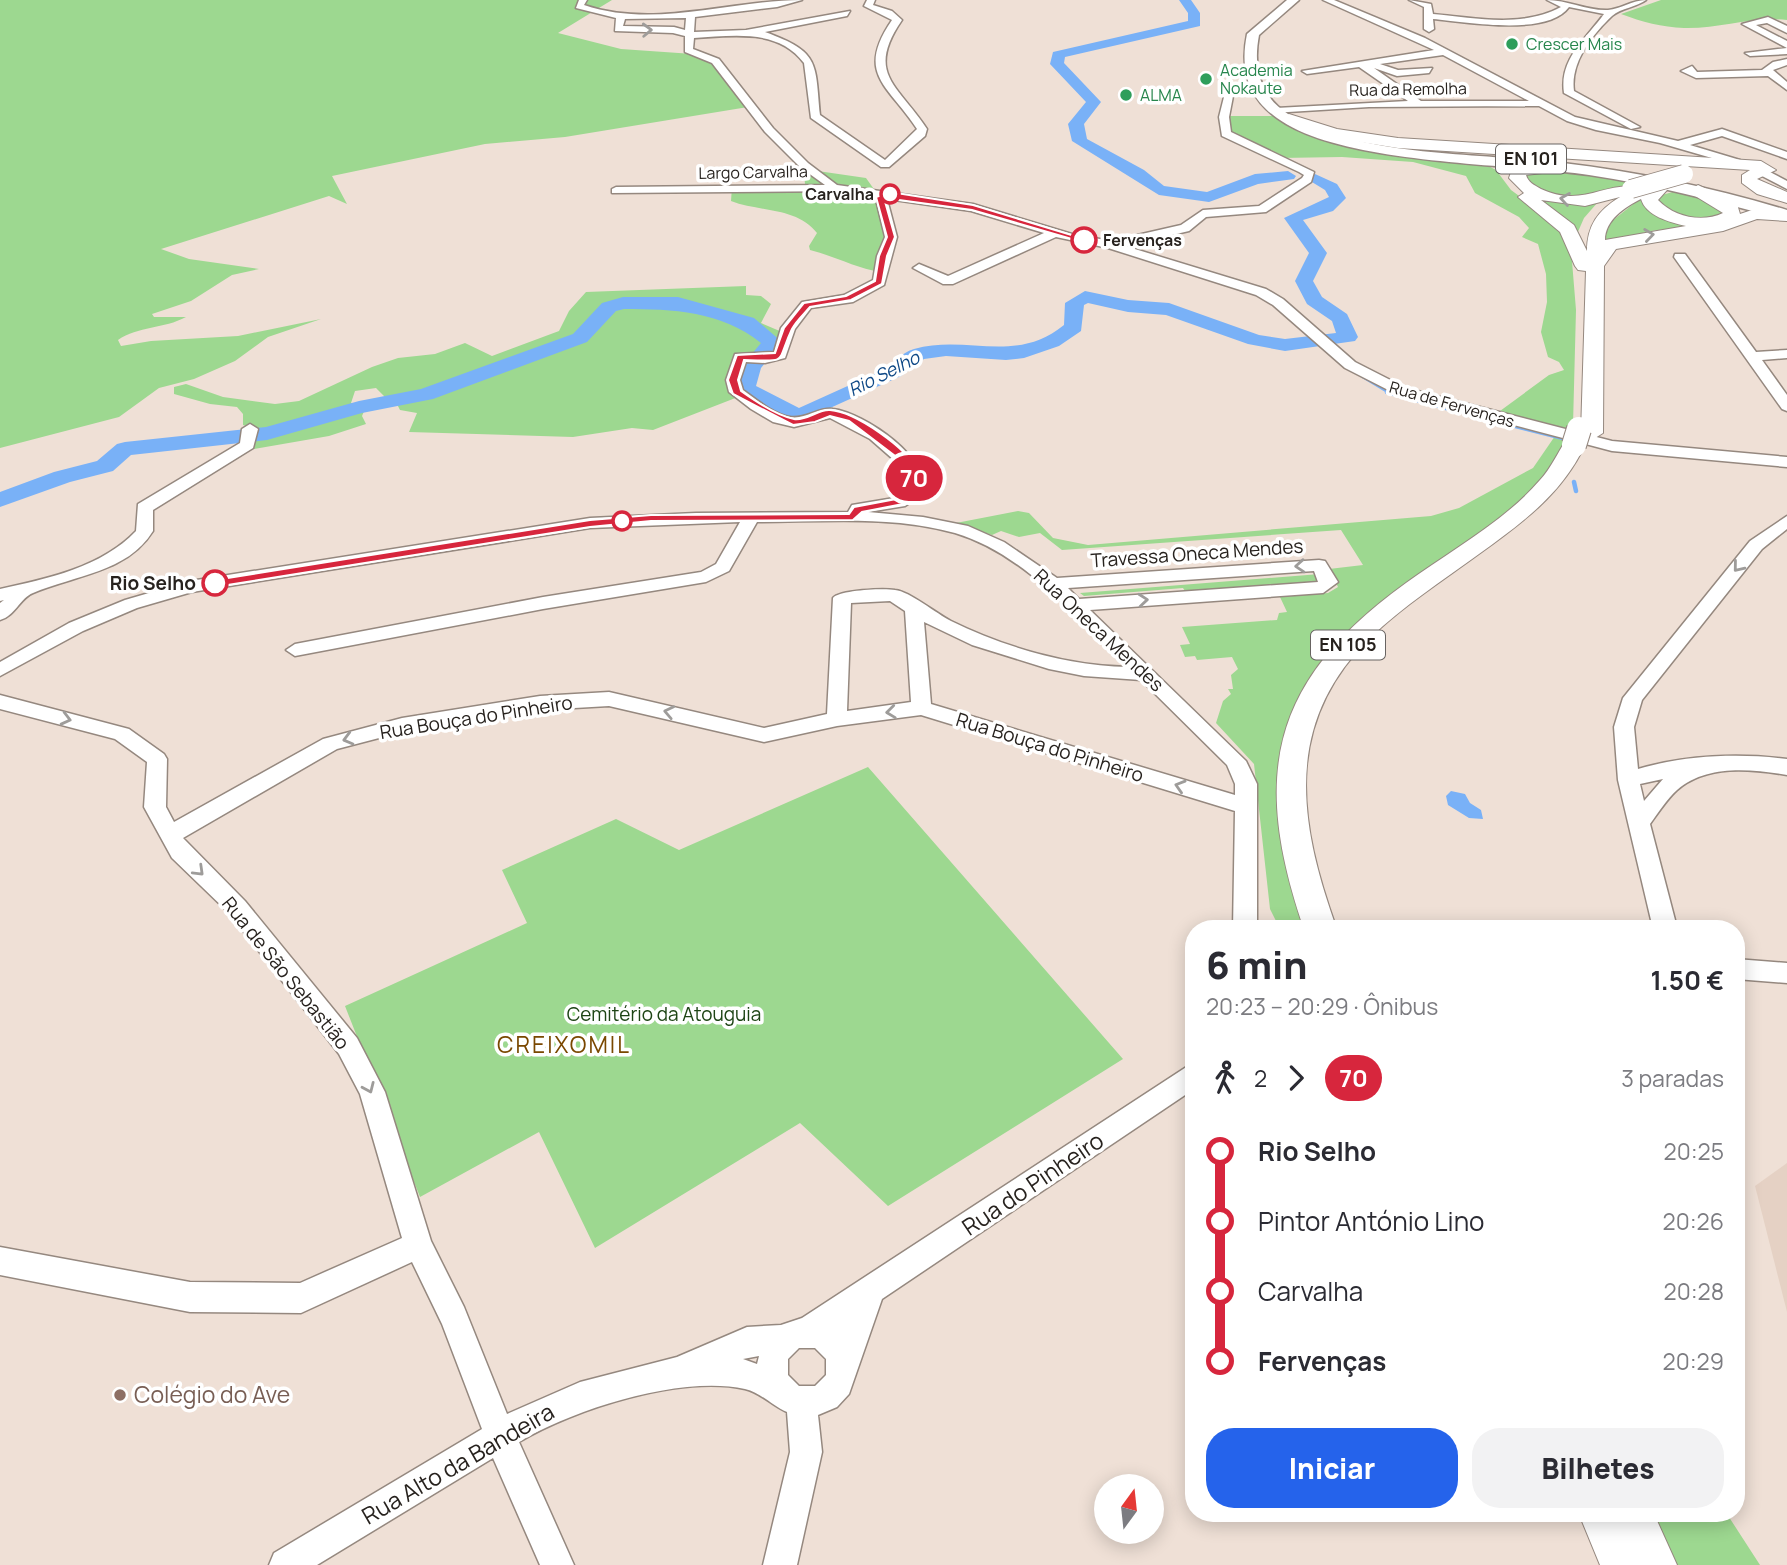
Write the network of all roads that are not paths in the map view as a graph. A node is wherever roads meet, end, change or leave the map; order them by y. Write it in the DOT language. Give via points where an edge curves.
graph roads {
  1 [pos="583,0"];
  2 [pos="798,0"];
  3 [pos="871,0"];
  4 [pos="1294,0"];
  5 [pos="1327,0"];
  6 [pos="1413,0"];
  7 [pos="1550,0"];
  8 [pos="1642,0"];
  9 [pos="1565,4"];
  10 [pos="747,11"];
  11 [pos="847,13"];
  12 [pos="1610,13"];
  13 [pos="621,14"];
  14 [pos="691,15"];
  15 [pos="1430,16"];
  16 [pos="1787,30"];
  17 [pos="754,31"];
  18 [pos="690,35"];
  19 [pos="1422,40"];
  20 [pos="1787,45"];
  21 [pos="1787,51"];
  22 [pos="1443,52"];
  23 [pos="1750,52"];
  24 [pos="1787,62"];
  25 [pos="1364,64"];
  26 [pos="1692,69"];
  27 [pos="1429,70"];
  28 [pos="1307,71"];
  29 [pos="1768,73"];
  30 [pos="1787,87"];
  31 [pos="1256,92"];
  32 [pos="1419,103"];
  33 [pos="1541,104"];
  34 [pos="1282,114"];
  35 [pos="1662,140"];
  36 [pos="1678,145"];
  37 [pos="1787,156"];
  38 [pos="1476,157"];
  39 [pos="1536,159"];
  40 [pos="1736,162"];
  41 [pos="885,165"];
  42 [pos="1564,167"];
  43 [pos="1787,168"];
  44 [pos="1507,169"];
  45 [pos="1765,170"];
  46 [pos="1694,180"];
  47 [pos="1787,186"];
  48 [pos="845,188"];
  49 [pos="1644,189"];
  50 [pos="615,191"];
  51 [pos="1726,192"];
  52 [pos="890,194"];
  53 [pos="1787,198"];
  54 [pos="1755,205"];
  55 [pos="1787,214"];
  56 [pos="1741,219"];
  57 [pos="1054,233"];
  58 [pos="1111,245"];
  59 [pos="1680,257"];
  60 [pos="1590,266"];
  61 [pos="919,268"];
  62 [pos="1787,354"];
  63 [pos="1752,357"];
  64 [pos="1787,407"];
  65 [pos="249,437"];
  66 [pos="1583,439"];
  67 [pos="1787,462"];
  68 [pos="751,517"];
  69 [pos="853,517"];
  70 [pos="1787,521"];
  71 [pos="1053,584"];
  72 [pos="24,590"];
  73 [pos="0,595"];
  74 [pos="1075,605"];
  75 [pos="914,611"];
  76 [pos="0,614"];
  77 [pos="295,650"];
  78 [pos="0,670"];
  79 [pos="1145,674"];
  80 [pos="0,702"];
  81 [pos="921,708"];
  82 [pos="837,719"];
  83 [pos="1787,767"];
  84 [pos="1697,768"];
  85 [pos="1628,780"];
  86 [pos="1670,784"];
  87 [pos="1245,806"];
  88 [pos="1638,823"];
  89 [pos="172,834"];
  90 [pos="1245,920"];
  91 [pos="1317,920"];
  92 [pos="1336,920"];
  93 [pos="1663,920"];
  94 [pos="1745,970"];
  95 [pos="1787,973"];
  96 [pos="1745,982"];
  97 [pos="1787,984"];
  98 [pos="1185,1080"];
  99 [pos="418,1245"];
  100 [pos="0,1261"];
  101 [pos="870,1292"];
  102 [pos="796,1335"];
  103 [pos="842,1364"];
  104 [pos="678,1372"];
  105 [pos="790,1395"];
  106 [pos="499,1434"];
  107 [pos="1606,1522"];
  108 [pos="1634,1522"];
  109 [pos="286,1565"];
  110 [pos="557,1565"];
  111 [pos="780,1565"];
  112 [pos="1625,1565"];
  113 [pos="1653,1565"];
  1 -- 13 [label="street" via="579,6 584,9"];
  2 -- 10 [label="street"];
  3 -- 41 [label="street" via="868,6 897,20 879,51 888,85 922,129"];
  4 -- 31 [label="main road" via="1253,34"];
  5 -- 19 [label="street"];
  6 -- 15 [label="street" via="1428,6"];
  7 -- 9 [label="street"];
  8 -- 12 [label="street"];
  9 -- 12 [label="street"];
  9 -- 15 [label="street" via="1557,14 1533,21"];
  10 -- 14 [label="street"];
  10 -- 17 [label="street" via="749,28"];
  11 -- 17 [label="street"];
  12 -- 35 [label="street" via="1584,41 1567,77 1569,93"];
  13 -- 14 [label="street"];
  13 -- 18 [label="street, one-way" via="618,29 674,30"];
  14 -- 18 [label="street"];
  15 -- 19 [label="street" via="1429,36"];
  16 -- 20 [label="street" via="1768,20 1747,24"];
  17 -- 18 [label="street"];
  17 -- 41 [label="street" via="788,45 807,60 812,68 815,116"];
  18 -- 48 [label="street" via="688,50 716,61 725,79 806,169 822,181"];
  19 -- 22 [label="street"];
  21 -- 23 [label="street"];
  22 -- 25 [label="street"];
  22 -- 33 [label="street"];
  24 -- 29 [label="street" via="1770,67"];
  25 -- 27 [label="street" via="1397,74"];
  25 -- 28 [label="street"];
  25 -- 32 [label="street"];
  26 -- 29 [label="street" via="1686,71 1696,75"];
  29 -- 30 [label="street"];
  31 -- 34 [label="main road, EN 101"];
  31 -- 58 [label="street" via="1230,93 1224,117 1226,134 1303,170 1310,174 1307,180 1262,209 1203,214 1185,228"];
  32 -- 33 [label="street, Rua da Remolha"];
  32 -- 34 [label="street, Rua da Remolha"];
  33 -- 35 [label="street" via="1600,128"];
  34 -- 38 [label="main road, EN 101" via="1302,127 1347,140"];
  34 -- 39 [label="main road, EN 101" via="1314,129 1358,140"];
  34 -- 45 [label="highway" via="1335,133 1387,142"];
  35 -- 36 [label="street"];
  36 -- 37 [label="street" via="1722,132"];
  36 -- 40 [label="street"];
  38 -- 44 [label="highway"];
  39 -- 44 [label="highway"];
  39 -- 51 [label="main road, EN 101" via="1655,176"];
  41 -- 52 [label="street" via="884,186"];
  42 -- 44 [label="main road, EN 101"];
  42 -- 46 [label="main road, EN 101"];
  49 -- 42 [label="highway, one-way" via="1571,201 1533,190 1517,178 1527,168"];
  43 -- 45 [label="highway, EN 101"];
  44 -- 60 [label="highway" via="1517,191 1568,229"];
  45 -- 46 [label="highway, EN 101"];
  45 -- 47 [label="street"];
  45 -- 53 [label="highway" via="1748,180"];
  46 -- 49 [label="highway, EN 101"];
  46 -- 49 [label="highway, EN 101, bridge"];
  46 -- 49 [label="highway" via="1726,203 1732,215 1710,222 1664,214 1649,201 1659,190"];
  46 -- 54 [label="main road, EN 101"];
  48 -- 50 [label="street, Largo Carvalha"];
  48 -- 52 [label="street, Largo Carvalha"];
  49 -- 60 [label="highway, EN 101" via="1619,204 1598,227"];
  51 -- 54 [label="highway"];
  51 -- 55 [label="main road, EN 101"];
  52 -- 57 [label="street, Largo Carvalha" via="973,208"];
  52 -- 69 [label="street" via="880,197 891,237 879,282 848,299 807,305 788,328 780,355 740,357 733,380 736,392 750,402 793,422 829,412 853,418 902,457 914,473 914,493 899,502 858,509"];
  54 -- 55 [label="main road, EN 101"];
  54 -- 56 [label="highway"];
  55 -- 56 [label="highway"];
  60 -- 56 [label="highway, one-way" via="1618,241 1723,226"];
  57 -- 58 [label="street, Rua de Fervenças"];
  57 -- 61 [label="street" via="948,281"];
  58 -- 67 [label="street, Rua de Fervenças" via="1261,292 1354,369 1401,391 1633,450"];
  59 -- 63 [label="street"];
  60 -- 66 [label="highway, EN 105"];
  62 -- 63 [label="street"];
  63 -- 64 [label="street"];
  65 -- 72 [label="street" via="144,508 144,534 116,557"];
  66 -- 91 [label="highway, EN 105" via="1538,495 1374,620 1343,650 1310,697 1295,738 1289,800 1299,867"];
  66 -- 92 [label="highway, EN 105" via="1566,485 1546,506 1385,629 1347,670 1326,703 1309,760 1307,803 1313,848"];
  68 -- 69 [label="street, Rua Oneca Mendes"];
  68 -- 77 [label="street" via="723,568 706,577"];
  68 -- 78 [label="street, Rua Oneca Mendes" via="590,523 190,587 76,627"];
  69 -- 71 [label="street, Rua Oneca Mendes" via="960,530 989,541"];
  70 -- 85 [label="street, one-way" via="1756,545 1633,698 1624,727"];
  71 -- 74 [label="street, Rua Oneca Mendes"];
  74 -- 71 [label="street, Travessa Oneca Mendes, one-way" via="1323,587 1329,582 1319,565"];
  72 -- 73 [label="street"];
  72 -- 76 [label="street"];
  74 -- 79 [label="street, Rua Oneca Mendes"];
  75 -- 79 [label="street" via="1002,650 1120,675"];
  75 -- 81 [label="street"];
  75 -- 82 [label="street" via="894,595 842,598"];
  79 -- 87 [label="street, Rua Oneca Mendes" via="1236,761 1246,784"];
  80 -- 89 [label="street, Rua de São Sebastião, one-way" via="122,734 157,759 155,807"];
  81 -- 82 [label="street, Rua Bouça do Pinheiro, one-way"];
  87 -- 81 [label="street, Rua Bouça do Pinheiro, one-way"];
  82 -- 89 [label="street, Rua Bouça do Pinheiro, one-way" via="764,735 610,699 540,703 402,725 330,744"];
  83 -- 84 [label="street" via="1766,763"];
  84 -- 85 [label="street" via="1670,768"];
  84 -- 86 [label="street"];
  85 -- 86 [label="street"];
  85 -- 88 [label="street"];
  86 -- 88 [label="street"];
  87 -- 90 [label="street, Rua Oneca Mendes"];
  88 -- 93 [label="street"];
  89 -- 99 [label="street, Rua de São Sebastião, one-way" via="180,852 237,907 348,1046 372,1092"];
  94 -- 95 [label="street"];
  96 -- 97 [label="street"];
  98 -- 101 [label="street, Rua do Pinheiro"];
  99 -- 100 [label="street" via="301,1298 190,1297"];
  99 -- 106 [label="street, Rua de São Sebastião" via="454,1317"];
  101 -- 102 [label="street, Rua do Pinheiro"];
  101 -- 103 [label="street"];
  102 -- 103 [label="street" via="831,1339"];
  102 -- 104 [label="street, Rua Alto da Bandeira" via="747,1342"];
  102 -- 105 [label="street" via="773,1362 773,1375"];
  103 -- 105 [label="street" via="838,1383 830,1393 814,1402"];
  104 -- 105 [label="street, Rua Alto da Bandeira" via="745,1374"];
  104 -- 106 [label="street, Rua Alto da Bandeira" via="580,1397"];
  105 -- 111 [label="street" via="806,1451"];
  106 -- 109 [label="street, Rua Alto da Bandeira"];
  106 -- 110 [label="street, Rua de São Sebastião"];
  107 -- 112 [label="highway"];
  108 -- 113 [label="highway"];
}
